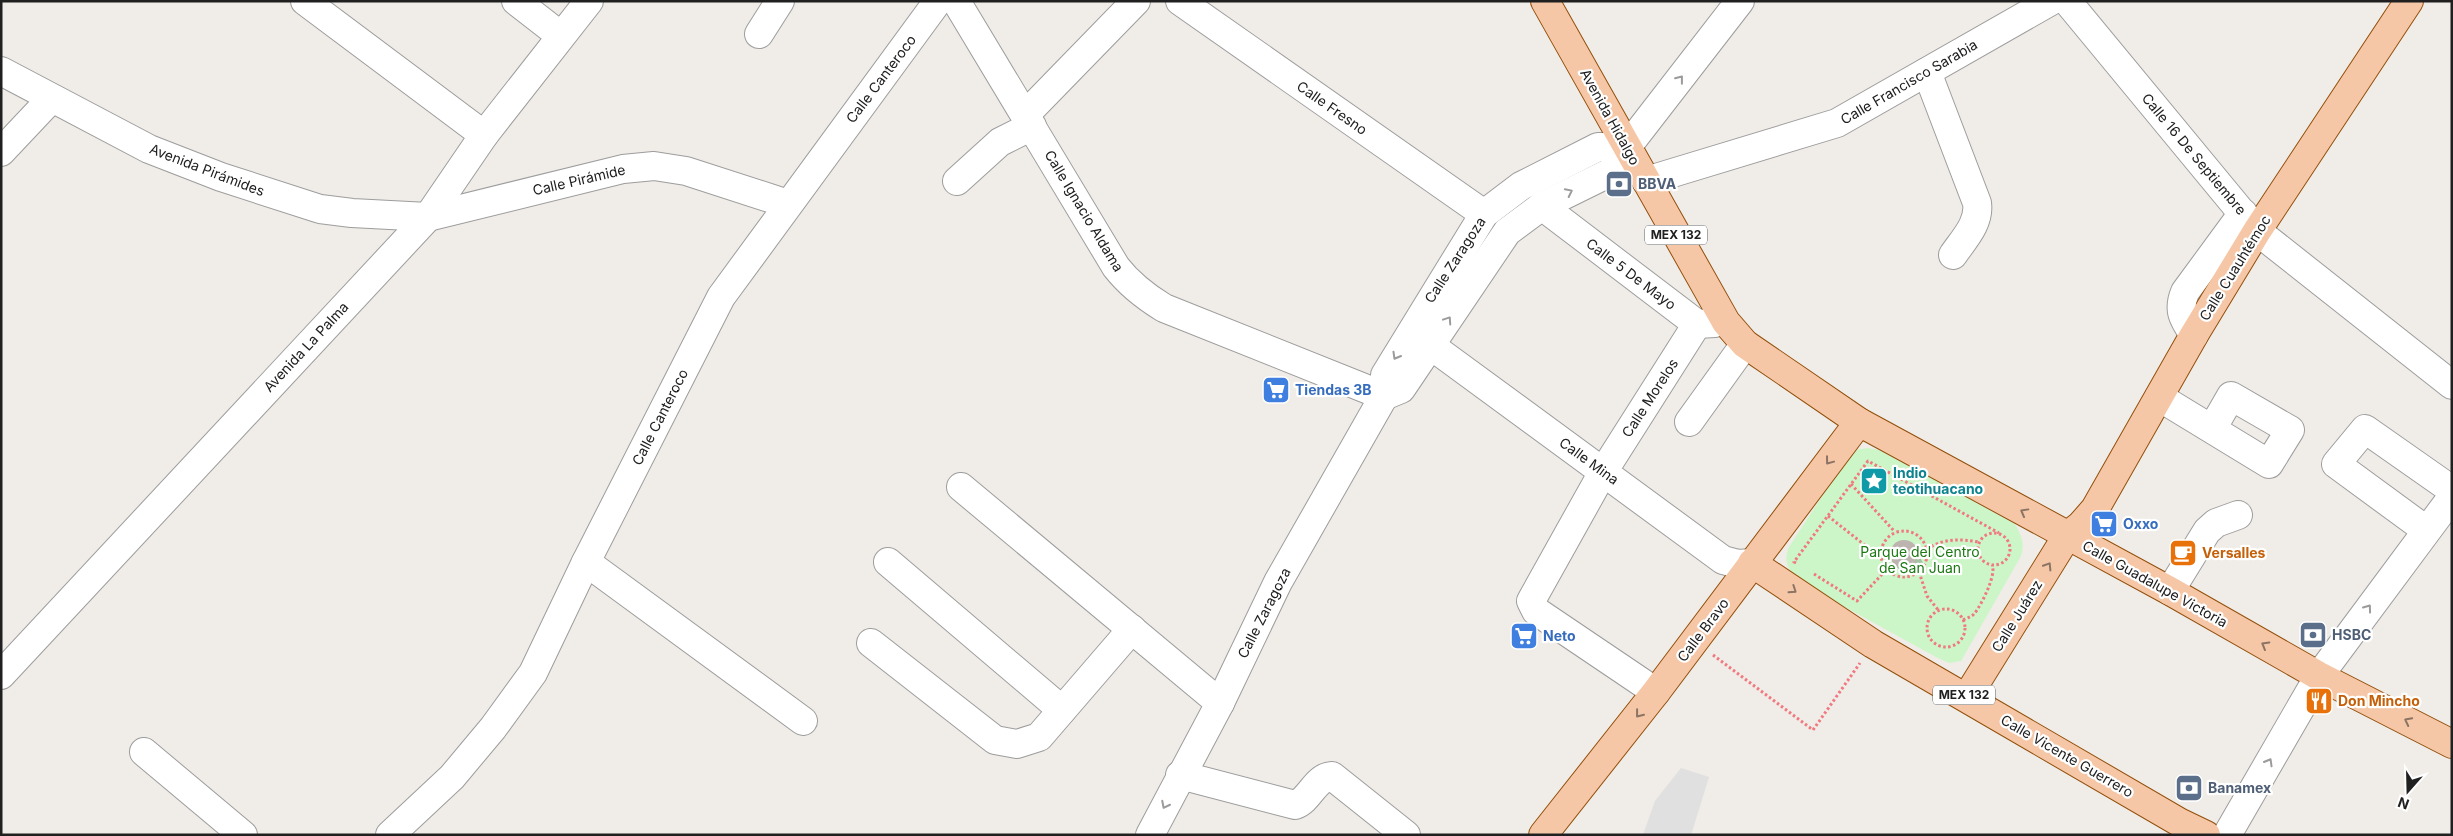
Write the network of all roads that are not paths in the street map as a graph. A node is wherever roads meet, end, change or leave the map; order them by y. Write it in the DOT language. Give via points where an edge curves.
graph roads {
  1 [pos="305,1"];
  2 [pos="516,1"];
  3 [pos="589,1"];
  4 [pos="780,1"];
  5 [pos="938,1"];
  6 [pos="956,1"];
  7 [pos="1136,1"];
  8 [pos="1180,1"];
  9 [pos="1545,1"];
  10 [pos="1740,1"];
  11 [pos="2051,1"];
  12 [pos="2067,1"];
  13 [pos="2409,1"];
  14 [pos="759,34"];
  15 [pos="561,36"];
  16 [pos="1,71"];
  17 [pos="1927,72"];
  18 [pos="51,99"];
  19 [pos="1029,120"];
  20 [pos="484,135"];
  21 [pos="1627,147"];
  22 [pos="1,152"];
  23 [pos="957,181"];
  24 [pos="1646,181"];
  25 [pos="788,204"];
  26 [pos="1542,206"];
  27 [pos="1484,214"];
  28 [pos="428,217"];
  29 [pos="2250,222"];
  30 [pos="1953,255"];
  31 [pos="1726,322"];
  32 [pos="1697,324"];
  33 [pos="1745,344"];
  34 [pos="1430,345"];
  35 [pos="2452,385"];
  36 [pos="1384,396"];
  37 [pos="2159,397"];
  38 [pos="1689,422"];
  39 [pos="1859,422"];
  40 [pos="2212,429"];
  41 [pos="1604,472"];
  42 [pos="961,487"];
  43 [pos="2452,490"];
  44 [pos="2452,497"];
  45 [pos="2238,515"];
  46 [pos="2426,530"];
  47 [pos="2067,536"];
  48 [pos="586,562"];
  49 [pos="888,562"];
  50 [pos="1752,563"];
  51 [pos="2170,591"];
  52 [pos="1132,629"];
  53 [pos="871,643"];
  54 [pos="1,675"];
  55 [pos="2319,676"];
  56 [pos="1656,692"];
  57 [pos="1967,697"];
  58 [pos="1220,703"];
  59 [pos="1062,710"];
  60 [pos="803,721"];
  61 [pos="2452,744"];
  62 [pos="144,752"];
  63 [pos="1180,775"];
  64 [pos="2174,828"];
  65 [pos="243,835"];
  66 [pos="390,835"];
  67 [pos="1150,835"];
  68 [pos="1406,835"];
  69 [pos="1543,835"];
  70 [pos="2206,835"];
  71 [pos="2227,835"];
  1 -- 20 [label="street"];
  2 -- 15 [label="street"];
  3 -- 15 [label="street, Avenida La Palma"];
  4 -- 14 [label="street"];
  5 -- 25 [label="street, Calle Canteroco"];
  6 -- 19 [label="street, Calle Ignacio Aldama"];
  7 -- 19 [label="street"];
  8 -- 27 [label="street, Calle Fresno"];
  9 -- 21 [label="main road, Avenida Hidalgo / MEX 132"];
  21 -- 10 [label="street, Calle Zaragoza, one-way"];
  11 -- 17 [label="street, Calle Francisco Sarabia"];
  12 -- 29 [label="street, Calle 16 De Septiembre"];
  13 -- 29 [label="main road, Calle Cuauhtémoc"];
  15 -- 20 [label="street, Avenida La Palma"];
  16 -- 18 [label="street, Avenida Pirámides"];
  17 -- 24 [label="street, Calle Francisco Sarabia" via="1837,123"];
  17 -- 30 [label="street" via="1979,213"];
  18 -- 22 [label="street"];
  18 -- 28 [label="street, Avenida Pirámides" via="149,149 221,178 289,200 320,209 352,213"];
  19 -- 23 [label="street"];
  19 -- 36 [label="street, Calle Ignacio Aldama" via="1116,267 1145,296 1164,308"];
  20 -- 28 [label="street, Avenida La Palma"];
  21 -- 24 [label="main road, Avenida Hidalgo / MEX 132"];
  26 -- 21 [label="street, Calle Zaragoza, one-way" via="1611,172"];
  21 -- 27 [label="street, Calle Zaragoza" via="1598,147 1521,186"];
  24 -- 31 [label="main road, Avenida Hidalgo / MEX 132"];
  25 -- 28 [label="street, Calle Pirámide" via="686,171 654,166 622,168"];
  25 -- 48 [label="street, Calle Canteroco" via="721,297"];
  26 -- 32 [label="street, Calle 5 De Mayo"];
  34 -- 26 [label="street, Calle Zaragoza, one-way" via="1508,232"];
  27 -- 36 [label="street, Calle Zaragoza, one-way" via="1385,375"];
  28 -- 54 [label="street, Avenida La Palma"];
  29 -- 35 [label="street, Calle 16 De Septiembre"];
  29 -- 37 [label="main road, Calle Cuauhtémoc"];
  31 -- 32 [label="street"];
  31 -- 33 [label="main road, Avenida Hidalgo / MEX 132"];
  32 -- 41 [label="street, Calle Morelos"];
  33 -- 38 [label="street"];
  33 -- 39 [label="main road, Avenida Hidalgo / MEX 132"];
  34 -- 36 [label="street, Calle Zaragoza" via="1401,389"];
  34 -- 41 [label="street, Calle Mina"];
  36 -- 58 [label="street, Calle Zaragoza" via="1278,582"];
  37 -- 40 [label="street"];
  37 -- 47 [label="main road, Calle Cuauhtémoc" via="2095,509"];
  47 -- 39 [label="main road, Calle Guadalupe Victoria / MEX 132, one-way"];
  39 -- 50 [label="main road, Calle Bravo, one-way"];
  41 -- 50 [label="street, Calle Mina" via="1723,560"];
  41 -- 56 [label="street, Calle Morelos" via="1532,595 1532,606"];
  42 -- 52 [label="street"];
  43 -- 46 [label="street" via="2365,429 2336,464"];
  44 -- 46 [label="street"];
  45 -- 51 [label="street" via="2216,523 2207,531"];
  55 -- 46 [label="street, one-way"];
  47 -- 51 [label="main road, Calle Guadalupe Victoria / MEX 132"];
  57 -- 47 [label="main road, Calle Juárez, one-way"];
  48 -- 60 [label="street"];
  48 -- 66 [label="street, Calle Canteroco" via="533,673 452,777"];
  49 -- 59 [label="street"];
  50 -- 56 [label="main road, Calle Bravo"];
  50 -- 57 [label="main road, Calle Vicente Guerrero / MEX 132, one-way" via="1873,644"];
  55 -- 51 [label="main road, Calle Guadalupe Victoria / MEX 132, one-way"];
  52 -- 58 [label="street"];
  52 -- 59 [label="street"];
  53 -- 59 [label="street" via="995,740 1017,744 1040,736"];
  61 -- 55 [label="main road, Calle Guadalupe Victoria / MEX 132, one-way"];
  71 -- 55 [label="street, one-way"];
  56 -- 69 [label="main road, Calle Bravo, one-way"];
  57 -- 64 [label="main road, Calle Vicente Guerrero / MEX 132"];
  58 -- 63 [label="street, Calle Zaragoza"];
  62 -- 65 [label="street"];
  63 -- 67 [label="street, Calle Zaragoza, one-way"];
  63 -- 68 [label="street" via="1295,805 1321,780 1332,776"];
  64 -- 70 [label="main road, Calle Vicente Guerrero / MEX 132"];
}
